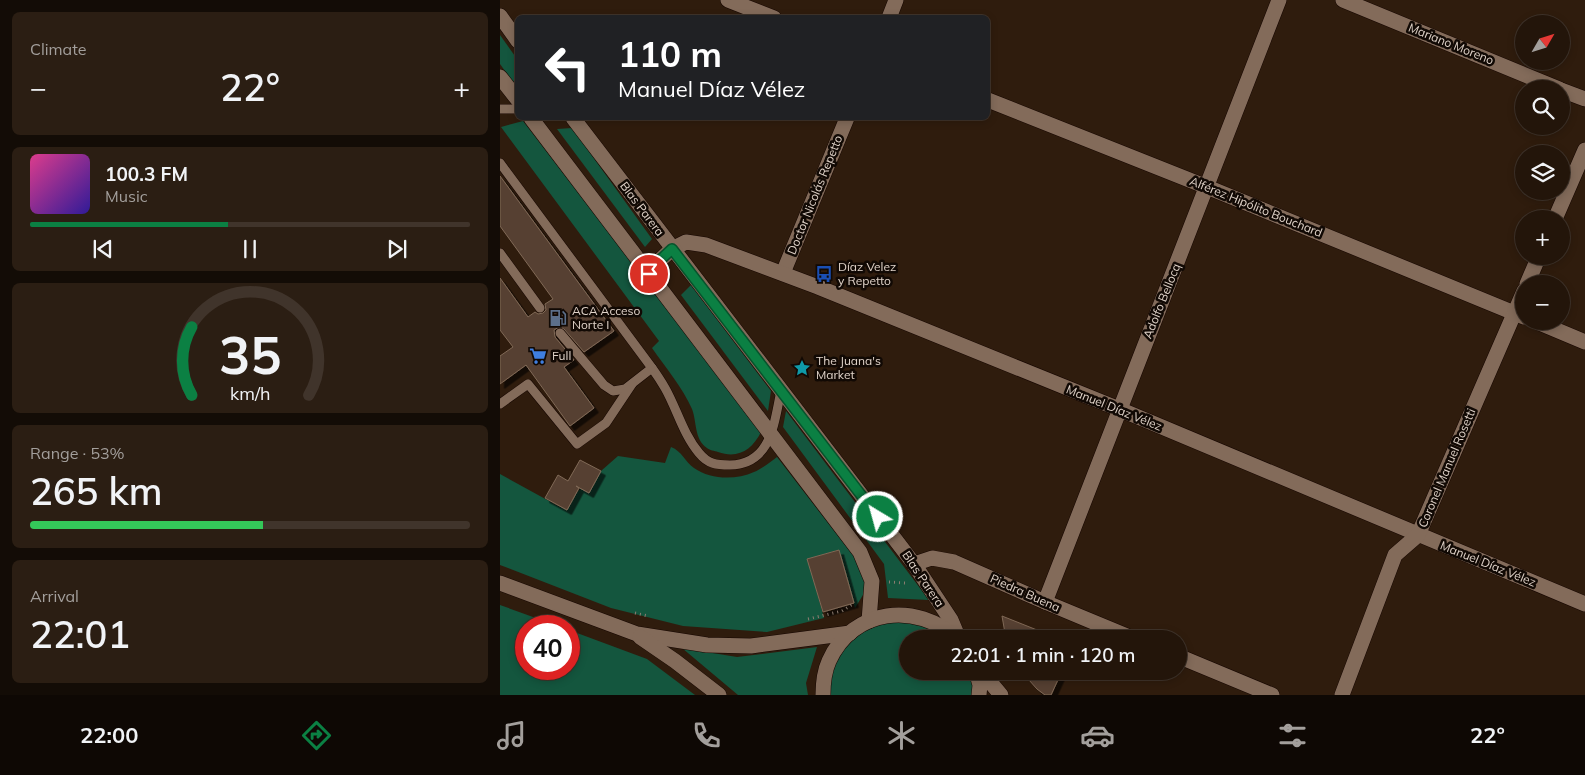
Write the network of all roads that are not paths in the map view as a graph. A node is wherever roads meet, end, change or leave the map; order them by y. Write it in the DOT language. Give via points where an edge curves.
graph roads {
  1 [pos="728,0"];
  2 [pos="896,0"];
  3 [pos="1279,0"];
  4 [pos="1343,0"];
  5 [pos="766,15"];
  6 [pos="890,15"];
  7 [pos="500,16"];
  8 [pos="515,37"];
  9 [pos="500,77"];
  10 [pos="1538,80"];
  11 [pos="1570,93"];
  12 [pos="515,96"];
  13 [pos="1585,99"];
  14 [pos="990,101"];
  15 [pos="500,109"];
  16 [pos="515,109"];
  17 [pos="532,120"];
  18 [pos="575,120"];
  19 [pos="846,120"];
  20 [pos="1585,150"];
  21 [pos="500,164"];
  22 [pos="1207,187"];
  23 [pos="1559,210"];
  24 [pos="672,249"];
  25 [pos="500,253"];
  26 [pos="649,274"];
  27 [pos="783,274"];
  28 [pos="540,308"];
  29 [pos="1515,313"];
  30 [pos="1515,324"];
  31 [pos="1556,330"];
  32 [pos="560,333"];
  33 [pos="1585,342"];
  34 [pos="652,368"];
  35 [pos="632,384"];
  36 [pos="782,390"];
  37 [pos="500,404"];
  38 [pos="1119,409"];
  39 [pos="772,436"];
  40 [pos="1418,535"];
  41 [pos="914,564"];
  42 [pos="500,583"];
  43 [pos="1045,602"];
  44 [pos="1585,604"];
  45 [pos="869,621"];
  46 [pos="948,630"];
  47 [pos="955,630"];
  48 [pos="1112,630"];
  49 [pos="850,633"];
  50 [pos="637,634"];
  51 [pos="1187,660"];
  52 [pos="979,680"];
  53 [pos="988,680"];
  54 [pos="720,695"];
  55 [pos="823,695"];
  56 [pos="979,695"];
  57 [pos="1001,695"];
  58 [pos="1272,695"];
  59 [pos="1342,695"];
  1 -- 5 [label="street"];
  2 -- 6 [label="street"];
  3 -- 22 [label="street, Adolfo Bellocq"];
  4 -- 10 [label="street, Mariano Moreno"];
  7 -- 8 [label="street"];
  9 -- 12 [label="street"];
  11 -- 13 [label="street, Mariano Moreno"];
  14 -- 22 [label="street, Alférez Hipólito Bouchard"];
  15 -- 16 [label="lane"];
  17 -- 26 [label="street"];
  18 -- 24 [label="street, Blas Parera"];
  19 -- 27 [label="street, Doctor Nicolás Repetto"];
  20 -- 23 [label="street"];
  21 -- 34 [label="lane"];
  22 -- 29 [label="street, Alférez Hipólito Bouchard"];
  22 -- 38 [label="street, Adolfo Bellocq"];
  24 -- 26 [label="street"];
  24 -- 27 [label="street, Manuel Díaz Vélez" via="686,242 706,245"];
  24 -- 36 [label="street, Blas Parera"];
  25 -- 28 [label="lane"];
  26 -- 39 [label="street"];
  27 -- 38 [label="street, Manuel Díaz Vélez"];
  30 -- 40 [label="street, Coronel Manuel Rosetti"];
  31 -- 33 [label="street"];
  32 -- 35 [label="lane" via="604,385 614,391"];
  34 -- 35 [label="lane"];
  34 -- 39 [label="lane" via="689,439 713,465 739,464 754,458"];
  35 -- 37 [label="lane" via="606,423 577,444 528,384"];
  36 -- 39 [label="lane"];
  36 -- 41 [label="street, Blas Parera"];
  38 -- 40 [label="street, Manuel Díaz Vélez"];
  38 -- 43 [label="street, Adolfo Bellocq"];
  39 -- 45 [label="street" via="860,552 872,580"];
  40 -- 44 [label="street, Manuel Díaz Vélez"];
  40 -- 59 [label="street, Coronel Manuel Rosetti" via="1396,555"];
  41 -- 43 [label="street, Piedra Buena" via="932,558 954,562"];
  41 -- 47 [label="street, Blas Parera"];
  42 -- 50 [label="street"];
  43 -- 48 [label="street, Piedra Buena"];
  45 -- 46 [label="street" via="902,614 918,616"];
  45 -- 49 [label="street"];
  49 -- 50 [label="street" via="751,646 707,645"];
  49 -- 55 [label="street" via="829,662"];
  50 -- 54 [label="street"];
  51 -- 58 [label="street"];
  52 -- 56 [label="street"];
  53 -- 57 [label="street"];
}
